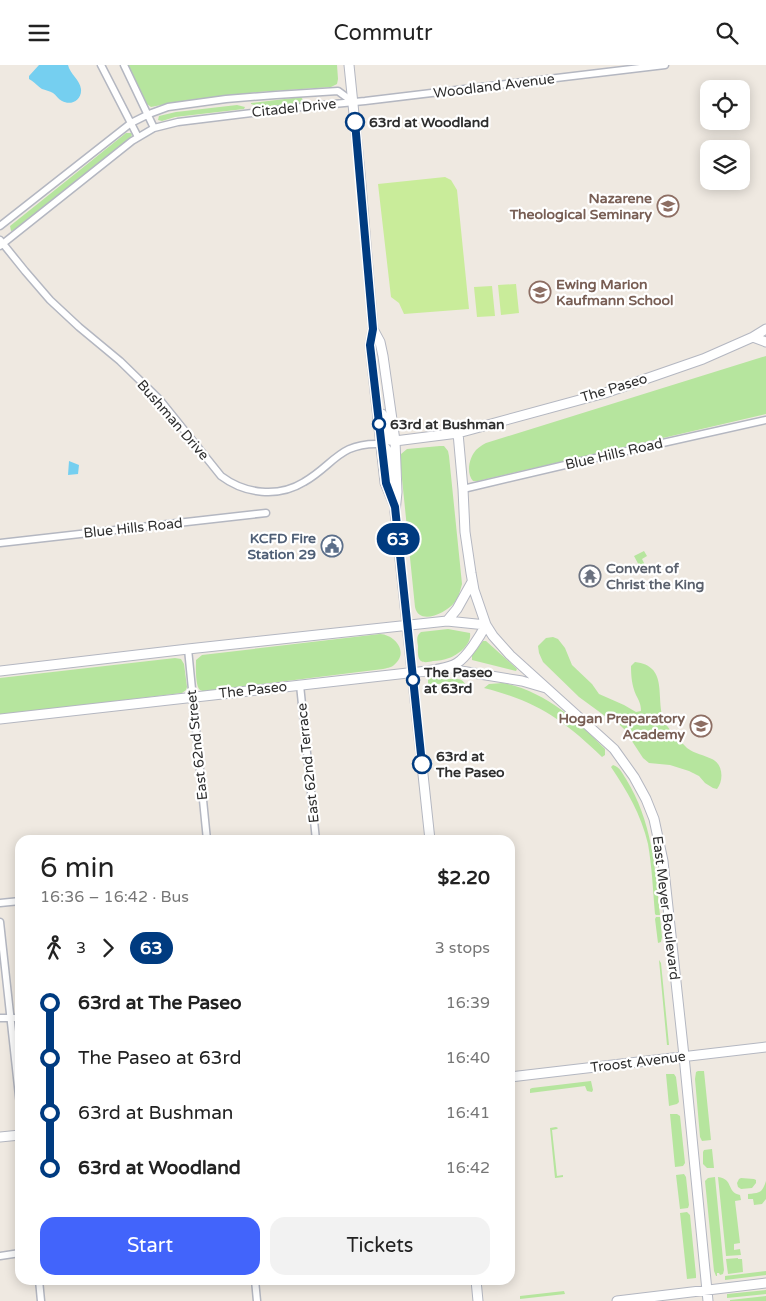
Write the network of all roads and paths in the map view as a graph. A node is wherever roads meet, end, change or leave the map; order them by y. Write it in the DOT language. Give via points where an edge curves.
graph roads {
  1 [pos="101,65"];
  2 [pos="124,65"];
  3 [pos="349,65"];
  4 [pos="665,65"];
  5 [pos="353,103"];
  6 [pos="149,114"];
  7 [pos="131,123"];
  8 [pos="154,128"];
  9 [pos="138,137"];
  10 [pos="0,226"];
  11 [pos="1,243"];
  12 [pos="373,329"];
  13 [pos="766,329"];
  14 [pos="753,337"];
  15 [pos="766,342"];
  16 [pos="375,389"];
  17 [pos="766,420"];
  18 [pos="458,433"];
  19 [pos="395,441"];
  20 [pos="381,444"];
  21 [pos="463,489"];
  22 [pos="398,492"];
  23 [pos="395,507"];
  24 [pos="266,513"];
  25 [pos="0,543"];
  26 [pos="472,581"];
  27 [pos="447,621"];
  28 [pos="407,625"];
  29 [pos="486,625"];
  30 [pos="188,649"];
  31 [pos="448,667"];
  32 [pos="0,671"];
  33 [pos="412,672"];
  34 [pos="300,685"];
  35 [pos="548,689"];
  36 [pos="192,697"];
  37 [pos="0,719"];
  38 [pos="207,835"];
  39 [pos="315,835"];
  40 [pos="429,835"];
  41 [pos="15,902"];
  42 [pos="0,903"];
  43 [pos="0,922"];
  44 [pos="0,1018"];
  45 [pos="10,1018"];
  46 [pos="15,1018"];
  47 [pos="766,1047"];
  48 [pos="684,1056"];
  49 [pos="15,1062"];
  50 [pos="515,1076"];
  51 [pos="15,1136"];
  52 [pos="0,1137"];
  53 [pos="15,1254"];
  54 [pos="0,1256"];
  55 [pos="766,1283"];
  56 [pos="39,1285"];
  57 [pos="255,1285"];
  58 [pos="476,1285"];
  59 [pos="707,1291"];
  60 [pos="41,1301"];
  61 [pos="257,1301"];
  62 [pos="478,1301"];
  63 [pos="617,1301"];
  64 [pos="708,1301"];
  1 -- 7 [label="street"];
  2 -- 6 [label="street"];
  3 -- 5 [label="main road"];
  4 -- 5 [label="street, Woodland Avenue"];
  5 -- 6 [label="street, Citadel Drive" via="338,91 226,99 168,107"];
  5 -- 8 [label="street, Citadel Drive" via="178,122"];
  5 -- 12 [label="main road"];
  6 -- 7 [label="street, Citadel Drive"];
  6 -- 8 [label="street"];
  7 -- 9 [label="street"];
  7 -- 10 [label="street, Citadel Drive"];
  8 -- 9 [label="street, Citadel Drive"];
  9 -- 11 [label="street, Citadel Drive"];
  11 -- 20 [label="street, Bushman Drive" via="50,299 160,400 221,476 231,483 258,491 285,490 306,482 342,452 360,445"];
  12 -- 16 [label="main road" via="370,345"];
  12 -- 19 [label="main road" via="383,356"];
  13 -- 14 [label="main road"];
  14 -- 15 [label="main road"];
  14 -- 18 [label="main road, The Paseo" via="704,359 605,393"];
  16 -- 19 [label="main road" via="388,437"];
  16 -- 20 [label="main road"];
  17 -- 21 [label="street, Blue Hills Road"];
  18 -- 19 [label="main road"];
  18 -- 21 [label="main road, East Meyer Boulevard"];
  19 -- 22 [label="main road"];
  20 -- 22 [label="main road" via="389,454"];
  20 -- 23 [label="main road" via="386,483"];
  21 -- 26 [label="main road, East Meyer Boulevard"];
  22 -- 23 [label="main road"];
  23 -- 28 [label="main road"];
  24 -- 25 [label="street, Blue Hills Road"];
  26 -- 27 [label="main road" via="458,609"];
  26 -- 29 [label="main road, East Meyer Boulevard"];
  27 -- 28 [label="main road"];
  27 -- 29 [label="main road"];
  28 -- 30 [label="main road"];
  28 -- 33 [label="main road"];
  29 -- 31 [label="main road, The Paseo" via="459,662"];
  29 -- 35 [label="main road, East Meyer Boulevard" via="510,655"];
  30 -- 32 [label="main road"];
  30 -- 36 [label="street, East 62nd Street"];
  31 -- 33 [label="main road, The Paseo"];
  31 -- 35 [label="main road"];
  33 -- 34 [label="main road, The Paseo"];
  33 -- 40 [label="main road"];
  34 -- 36 [label="main road, The Paseo"];
  34 -- 39 [label="street, East 62nd Terrace"];
  35 -- 48 [label="main road, East Meyer Boulevard" via="614,749 634,777 654,819 663,861"];
  36 -- 37 [label="main road, The Paseo"];
  36 -- 38 [label="street, East 62nd Street"];
  41 -- 42 [label="street"];
  43 -- 45 [label="street"];
  44 -- 45 [label="street"];
  45 -- 46 [label="street"];
  45 -- 49 [label="street"];
  47 -- 48 [label="main road, Troost Avenue"];
  48 -- 50 [label="main road, Troost Avenue"];
  48 -- 59 [label="main road, East Meyer Boulevard"];
  51 -- 52 [label="main road"];
  53 -- 54 [label="street"];
  55 -- 59 [label="main road"];
  56 -- 60 [label="street"];
  57 -- 61 [label="street"];
  58 -- 62 [label="main road"];
  59 -- 63 [label="main road"];
  59 -- 64 [label="main road, East Meyer Boulevard"];
}
